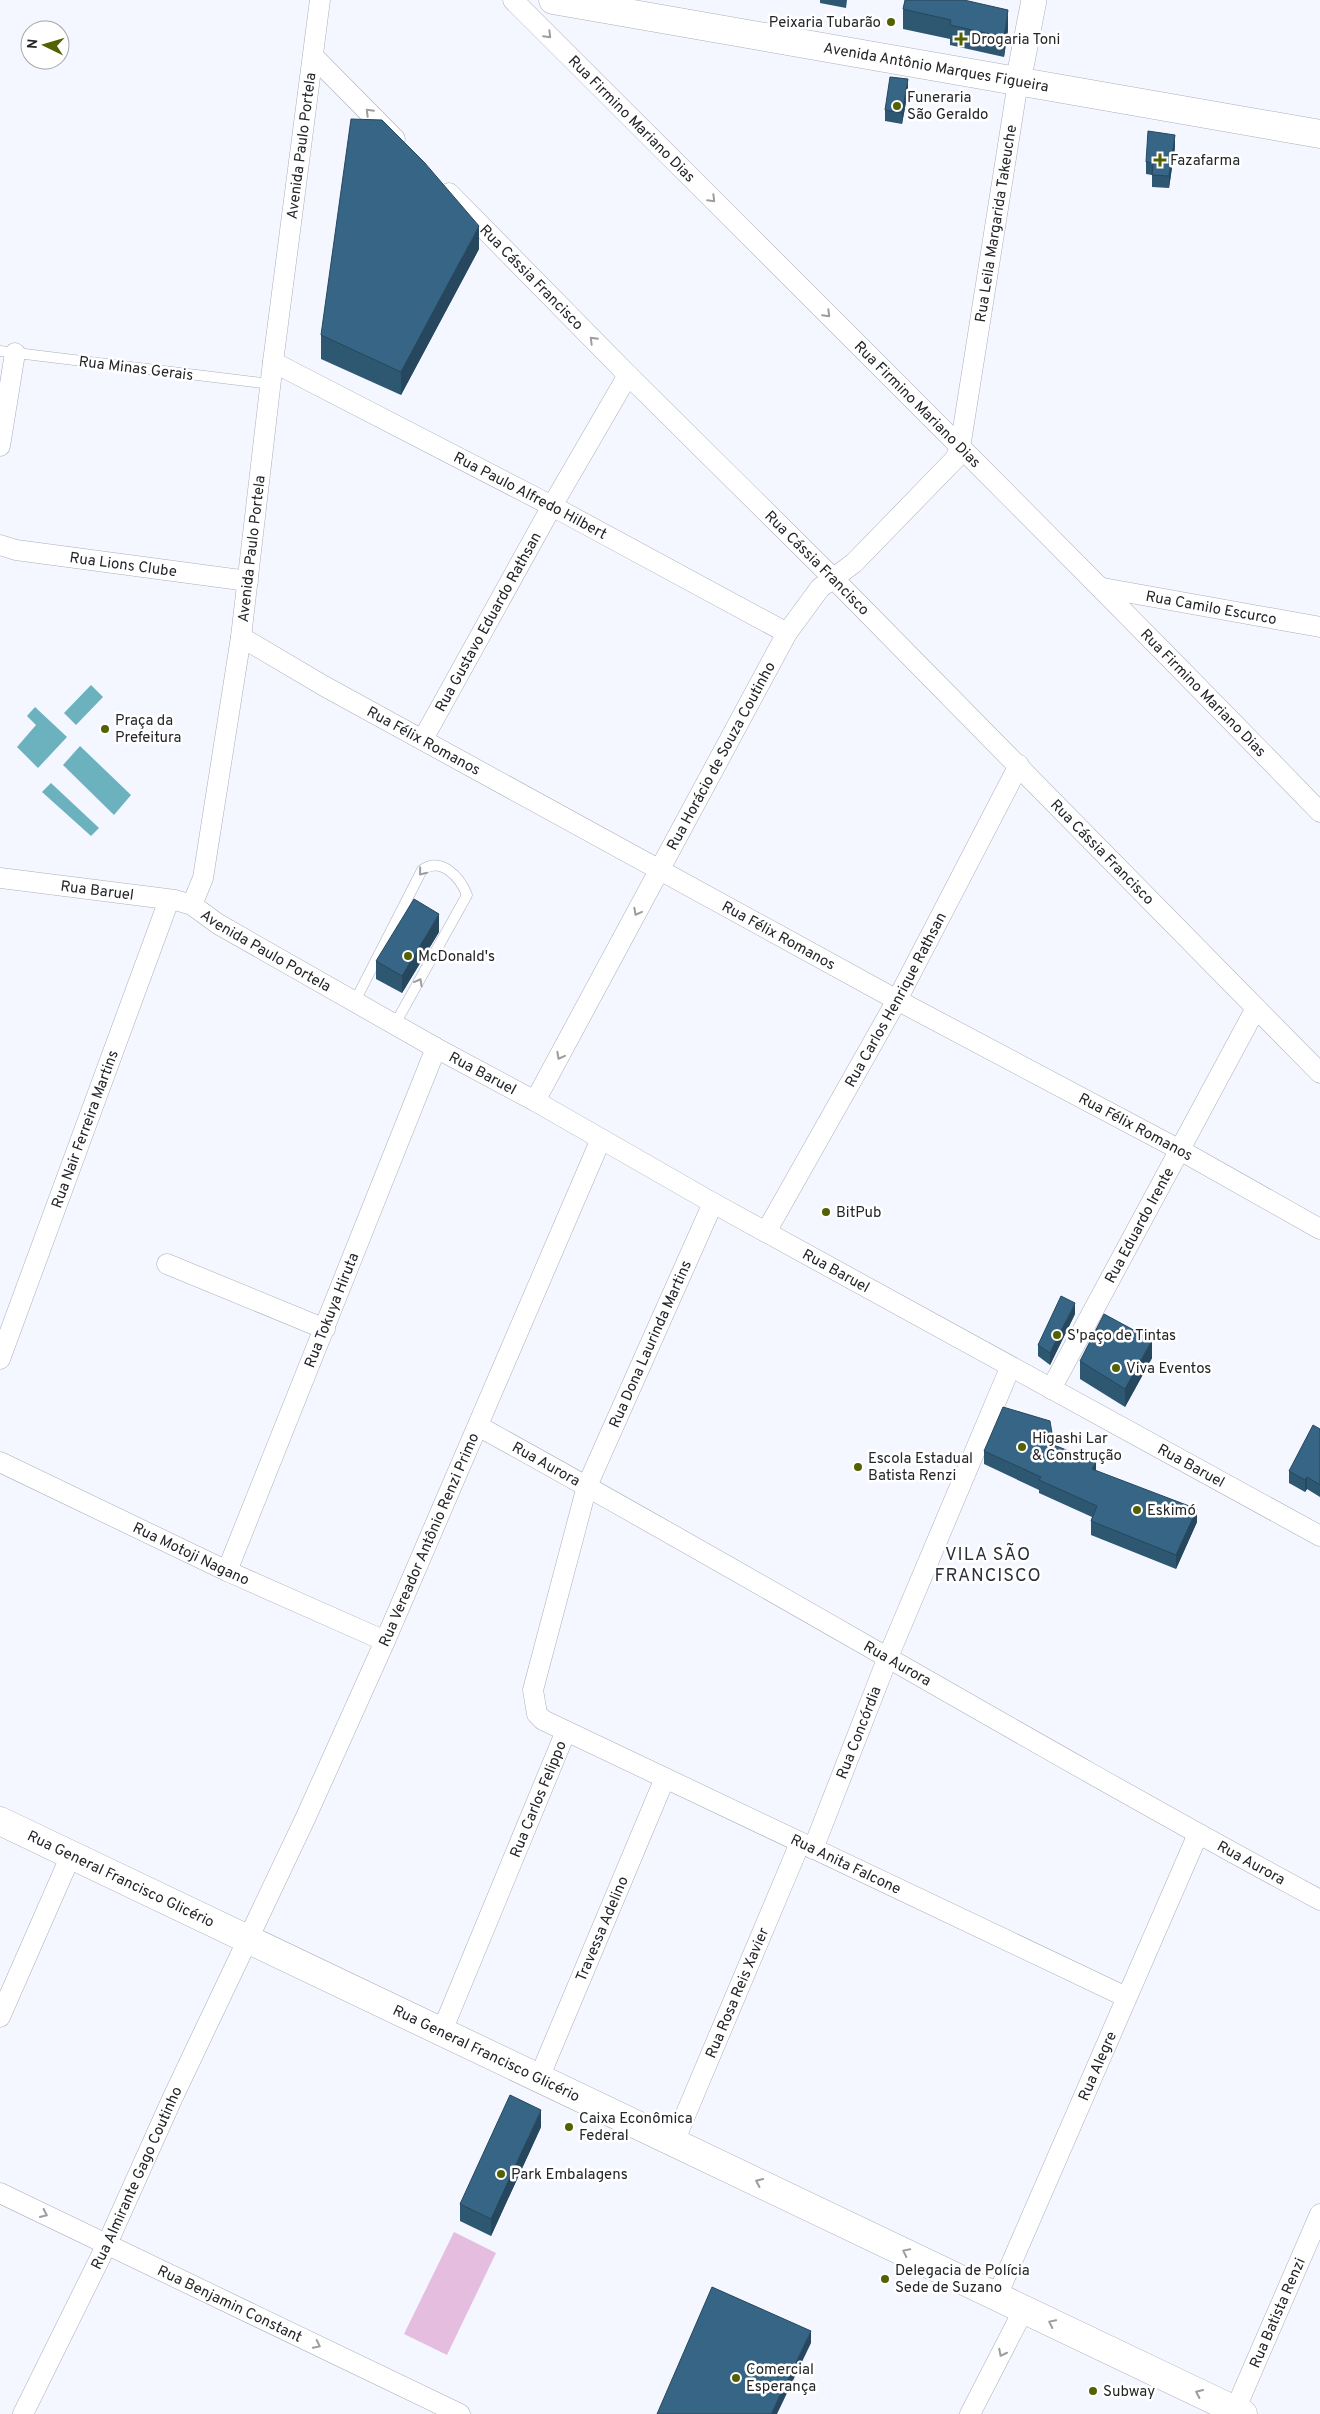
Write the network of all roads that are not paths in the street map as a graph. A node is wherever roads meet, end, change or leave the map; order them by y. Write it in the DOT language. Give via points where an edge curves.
graph roads {
  1 [pos="320,0"];
  2 [pos="513,0"];
  3 [pos="553,0"];
  4 [pos="1034,0"];
  5 [pos="593,3"];
  6 [pos="313,56"];
  7 [pos="1018,82"];
  8 [pos="1320,134"];
  9 [pos="411,155"];
  10 [pos="432,176"];
  11 [pos="7,352"];
  12 [pos="273,362"];
  13 [pos="628,375"];
  14 [pos="271,384"];
  15 [pos="0,446"];
  16 [pos="960,448"];
  17 [pos="552,506"];
  18 [pos="0,545"];
  19 [pos="834,578"];
  20 [pos="248,581"];
  21 [pos="1103,588"];
  22 [pos="1320,627"];
  23 [pos="787,634"];
  24 [pos="241,637"];
  25 [pos="423,739"];
  26 [pos="1019,765"];
  27 [pos="1320,812"];
  28 [pos="660,870"];
  29 [pos="1,880"];
  30 [pos="169,900"];
  31 [pos="192,905"];
  32 [pos="897,1000"];
  33 [pos="355,1001"];
  34 [pos="1256,1008"];
  35 [pos="395,1024"];
  36 [pos="436,1048"];
  37 [pos="1320,1073"];
  38 [pos="536,1101"];
  39 [pos="601,1139"];
  40 [pos="1180,1150"];
  41 [pos="712,1203"];
  42 [pos="1320,1229"];
  43 [pos="766,1232"];
  44 [pos="167,1264"];
  45 [pos="325,1329"];
  46 [pos="0,1359"];
  47 [pos="1010,1368"];
  48 [pos="1051,1390"];
  49 [pos="478,1426"];
  50 [pos="0,1462"];
  51 [pos="587,1486"];
  52 [pos="1320,1536"];
  53 [pos="227,1571"];
  54 [pos="385,1641"];
  55 [pos="888,1657"];
  56 [pos="566,1731"];
  57 [pos="665,1778"];
  58 [pos="0,1821"];
  59 [pos="1198,1834"];
  60 [pos="806,1846"];
  61 [pos="71,1855"];
  62 [pos="1320,1900"];
  63 [pos="248,1939"];
  64 [pos="1126,1997"];
  65 [pos="0,2017"];
  66 [pos="442,2031"];
  67 [pos="539,2078"];
  68 [pos="674,2142"];
  69 [pos="0,2193"];
  70 [pos="1320,2214"];
  71 [pos="107,2244"];
  72 [pos="997,2296"];
  73 [pos="1024,2310"];
  74 [pos="448,2412"];
  75 [pos="1239,2412"];
  76 [pos="23,2414"];
  77 [pos="970,2414"];
  1 -- 6 [label="street, Avenida Paulo Portela"];
  2 -- 16 [label="street, Rua Firmino Mariano Dias, one-way"];
  3 -- 5 [label="main road, Avenida Antônio Marques Figueira"];
  4 -- 7 [label="street, Rua Leila Margarida Takeuche"];
  5 -- 7 [label="main road, Avenida Antônio Marques Figueira"];
  9 -- 6 [label="street, one-way"];
  6 -- 12 [label="street, Avenida Paulo Portela"];
  7 -- 8 [label="main road, Avenida Antônio Marques Figueira"];
  7 -- 16 [label="street, Rua Leila Margarida Takeuche"];
  13 -- 10 [label="street, Rua Cássia Francisco, one-way"];
  11 -- 14 [label="lane, Rua Minas Gerais"];
  11 -- 15 [label="street"];
  12 -- 14 [label="street, Avenida Paulo Portela"];
  12 -- 17 [label="street, Rua Paulo Alfredo Hilbert"];
  13 -- 17 [label="street, Rua Gustavo Eduardo Rathsan"];
  13 -- 19 [label="street, Rua Cássia Francisco"];
  14 -- 20 [label="street, Avenida Paulo Portela"];
  16 -- 19 [label="street, Rua Horácio de Souza Coutinho" via="948,467 854,563"];
  16 -- 21 [label="street, Rua Firmino Mariano Dias"];
  17 -- 23 [label="street, Rua Paulo Alfredo Hilbert"];
  17 -- 25 [label="street, Rua Gustavo Eduardo Rathsan"];
  18 -- 20 [label="street, Rua Lions Clube" via="16,550"];
  19 -- 23 [label="street, Rua Horácio de Souza Coutinho" via="808,602"];
  19 -- 26 [label="street, Rua Cássia Francisco"];
  20 -- 24 [label="street, Avenida Paulo Portela"];
  21 -- 22 [label="street, Rua Camilo Escurco"];
  21 -- 27 [label="street, Rua Firmino Mariano Dias"];
  23 -- 28 [label="street, Rua Horácio de Souza Coutinho"];
  24 -- 25 [label="street, Rua Félix Romanos"];
  24 -- 31 [label="street, Avenida Paulo Portela" via="203,878"];
  25 -- 28 [label="street, Rua Félix Romanos"];
  26 -- 32 [label="street, Rua Carlos Henrique Rathsan"];
  26 -- 34 [label="street, Rua Cássia Francisco"];
  28 -- 32 [label="street, Rua Félix Romanos"];
  28 -- 38 [label="street, Rua Horácio de Souza Coutinho, one-way"];
  29 -- 30 [label="street, Rua Baruel"];
  30 -- 31 [label="street, Rua Baruel"];
  30 -- 46 [label="street, Rua Nair Ferreira Martins"];
  31 -- 33 [label="street, Avenida Paulo Portela" via="218,924"];
  32 -- 40 [label="street, Rua Félix Romanos"];
  32 -- 43 [label="street, Rua Carlos Henrique Rathsan"];
  33 -- 35 [label="street, Rua Baruel"];
  35 -- 33 [label="lane, one-way" via="467,895 462,882 452,872 438,864 429,864 422,870"];
  34 -- 37 [label="street, Rua Cássia Francisco"];
  34 -- 40 [label="street, Rua Eduardo Irente"];
  35 -- 36 [label="street, Rua Baruel"];
  36 -- 38 [label="street, Rua Baruel"];
  36 -- 45 [label="street, Rua Tokuya Hiruta"];
  38 -- 39 [label="street, Rua Baruel"];
  39 -- 41 [label="street, Rua Baruel"];
  39 -- 49 [label="street, Rua Vereador Antônio Renzi Primo"];
  40 -- 42 [label="street, Rua Félix Romanos"];
  40 -- 48 [label="street, Rua Eduardo Irente"];
  41 -- 43 [label="street, Rua Baruel"];
  41 -- 51 [label="street, Rua Dona Laurinda Martins"];
  43 -- 47 [label="street, Rua Baruel"];
  44 -- 45 [label="street"];
  45 -- 53 [label="street, Rua Tokuya Hiruta"];
  47 -- 48 [label="street, Rua Baruel"];
  47 -- 55 [label="street, Rua Concórdia"];
  48 -- 52 [label="street, Rua Baruel"];
  49 -- 51 [label="street, Rua Aurora"];
  49 -- 54 [label="street, Rua Vereador Antônio Renzi Primo"];
  50 -- 53 [label="street, Rua Motoji Nagano"];
  51 -- 55 [label="street, Rua Aurora"];
  51 -- 56 [label="street, Rua Carlos Felippo" via="533,1690 537,1714"];
  53 -- 54 [label="street, Rua Motoji Nagano"];
  54 -- 63 [label="street, Rua Vereador Antônio Renzi Primo"];
  55 -- 59 [label="street, Rua Aurora"];
  55 -- 60 [label="street, Rua Concórdia"];
  56 -- 57 [label="street, Rua Anita Falcone"];
  56 -- 66 [label="street, Rua Carlos Felippo"];
  57 -- 60 [label="street, Rua Anita Falcone"];
  57 -- 67 [label="street, Travessa Adelino"];
  58 -- 61 [label="main road, Rua General Francisco Glicério"];
  59 -- 62 [label="street, Rua Aurora"];
  59 -- 64 [label="street, Rua Alegre"];
  60 -- 64 [label="street, Rua Anita Falcone"];
  60 -- 68 [label="street, Rua Rosa Reis Xavier"];
  61 -- 63 [label="main road, Rua General Francisco Glicério"];
  61 -- 65 [label="street"];
  63 -- 66 [label="main road, Rua General Francisco Glicério"];
  63 -- 71 [label="street, Rua Almirante Gago Coutinho"];
  64 -- 72 [label="street, Rua Alegre"];
  66 -- 67 [label="main road, Rua General Francisco Glicério"];
  67 -- 68 [label="main road, Rua General Francisco Glicério"];
  72 -- 68 [label="main road, Rua General Francisco Glicério, one-way"];
  69 -- 71 [label="street, Rua Benjamin Constant, one-way"];
  70 -- 75 [label="street, Rua Batista Renzi"];
  71 -- 74 [label="street, Rua Benjamin Constant, one-way"];
  71 -- 76 [label="street, Rua Almirante Gago Coutinho"];
  72 -- 73 [label="main road, Rua General Francisco Glicério"];
  75 -- 73 [label="main road, Rua General Francisco Glicério, one-way"];
  73 -- 77 [label="street, one-way"];
}
